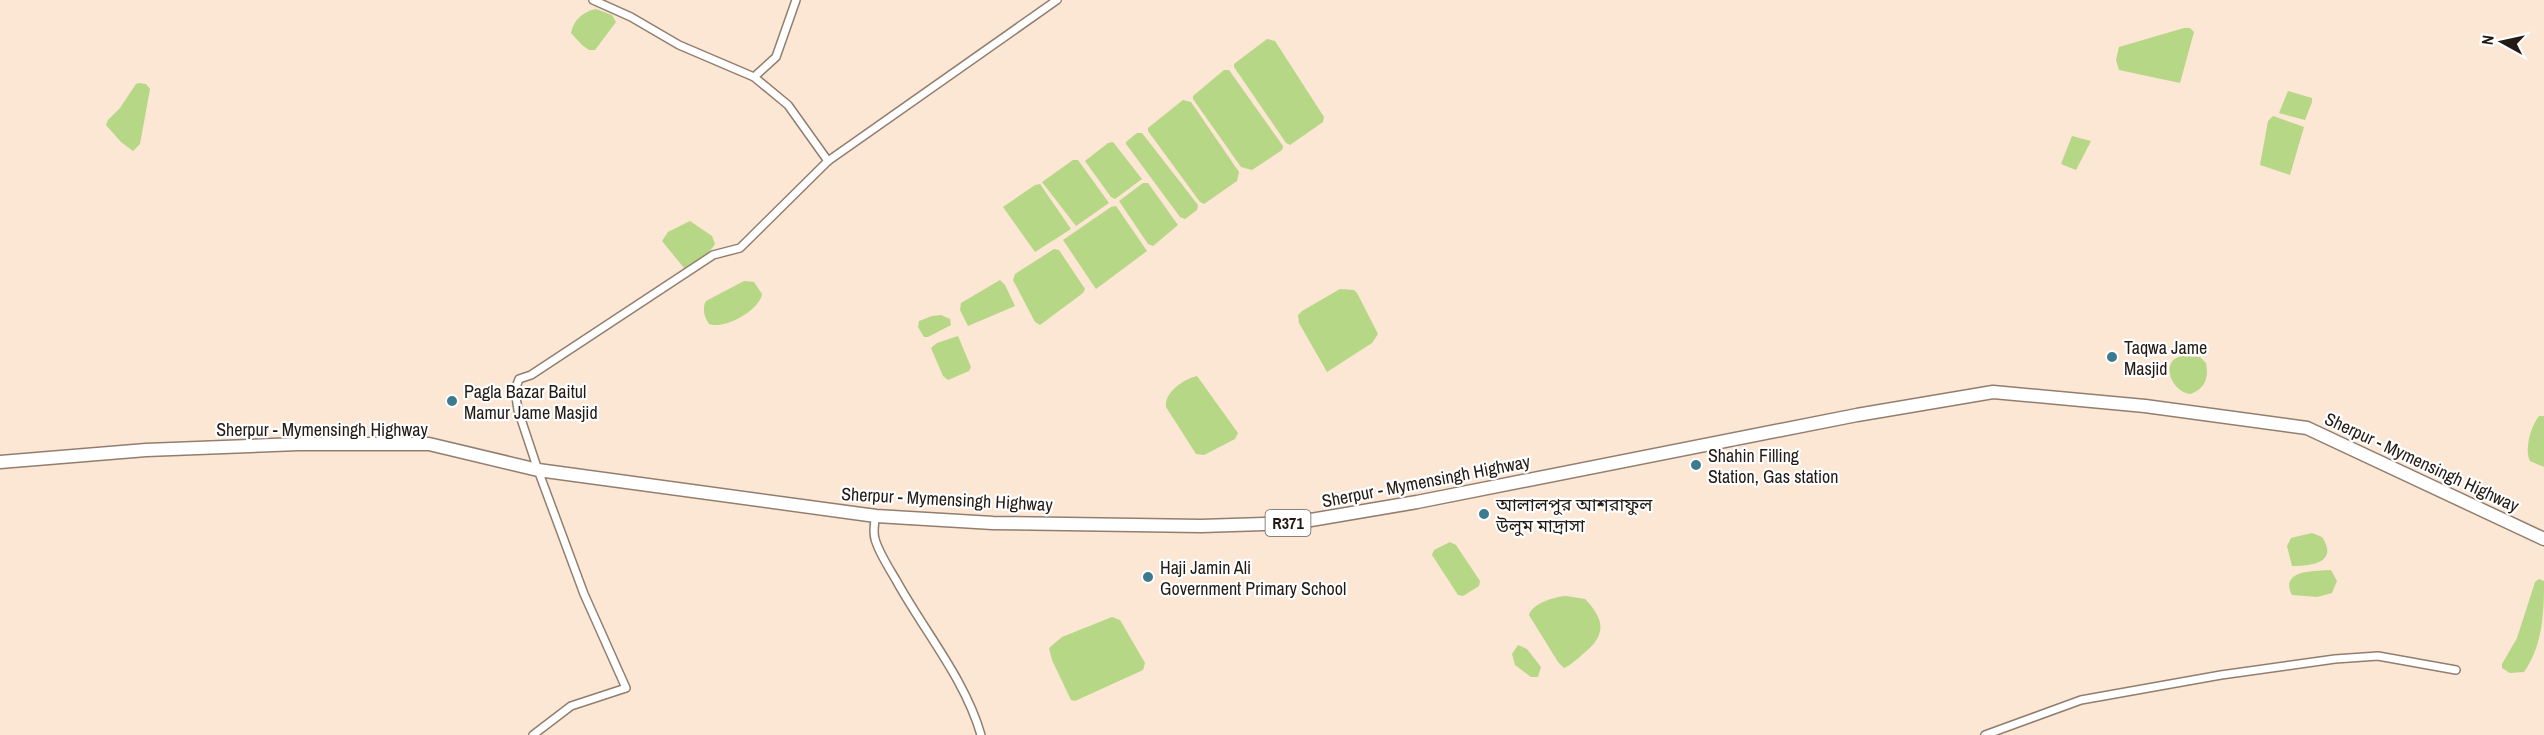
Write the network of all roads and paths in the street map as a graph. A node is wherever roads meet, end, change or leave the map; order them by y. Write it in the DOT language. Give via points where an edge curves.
graph roads {
  1 [pos="592,0"];
  2 [pos="796,0"];
  3 [pos="1056,0"];
  4 [pos="754,77"];
  5 [pos="828,161"];
  6 [pos="0,462"];
  7 [pos="538,470"];
  8 [pos="876,516"];
  9 [pos="2544,539"];
  10 [pos="2456,670"];
  11 [pos="533,735"];
  12 [pos="981,735"];
  13 [pos="1985,735"];
  1 -- 4 [label="street" via="679,45"];
  2 -- 4 [label="street" via="776,57"];
  3 -- 5 [label="street"];
  4 -- 5 [label="street" via="788,105"];
  5 -- 7 [label="street" via="740,248 713,255 519,380 514,390 518,410"];
  6 -- 7 [label="main road, Sherpur - Mymensingh Highway / R371" via="146,450 429,444"];
  7 -- 8 [label="main road, Sherpur - Mymensingh Highway / R371"];
  7 -- 11 [label="street" via="584,594 626,688 571,706"];
  8 -- 9 [label="main road, Sherpur - Mymensingh Highway / R371" via="993,523 1293,523 1993,392 2145,406 2307,428"];
  8 -- 12 [label="street" via="875,540 923,628 943,656"];
  10 -- 13 [label="street" via="2378,656 2335,659 2081,700"];
}
